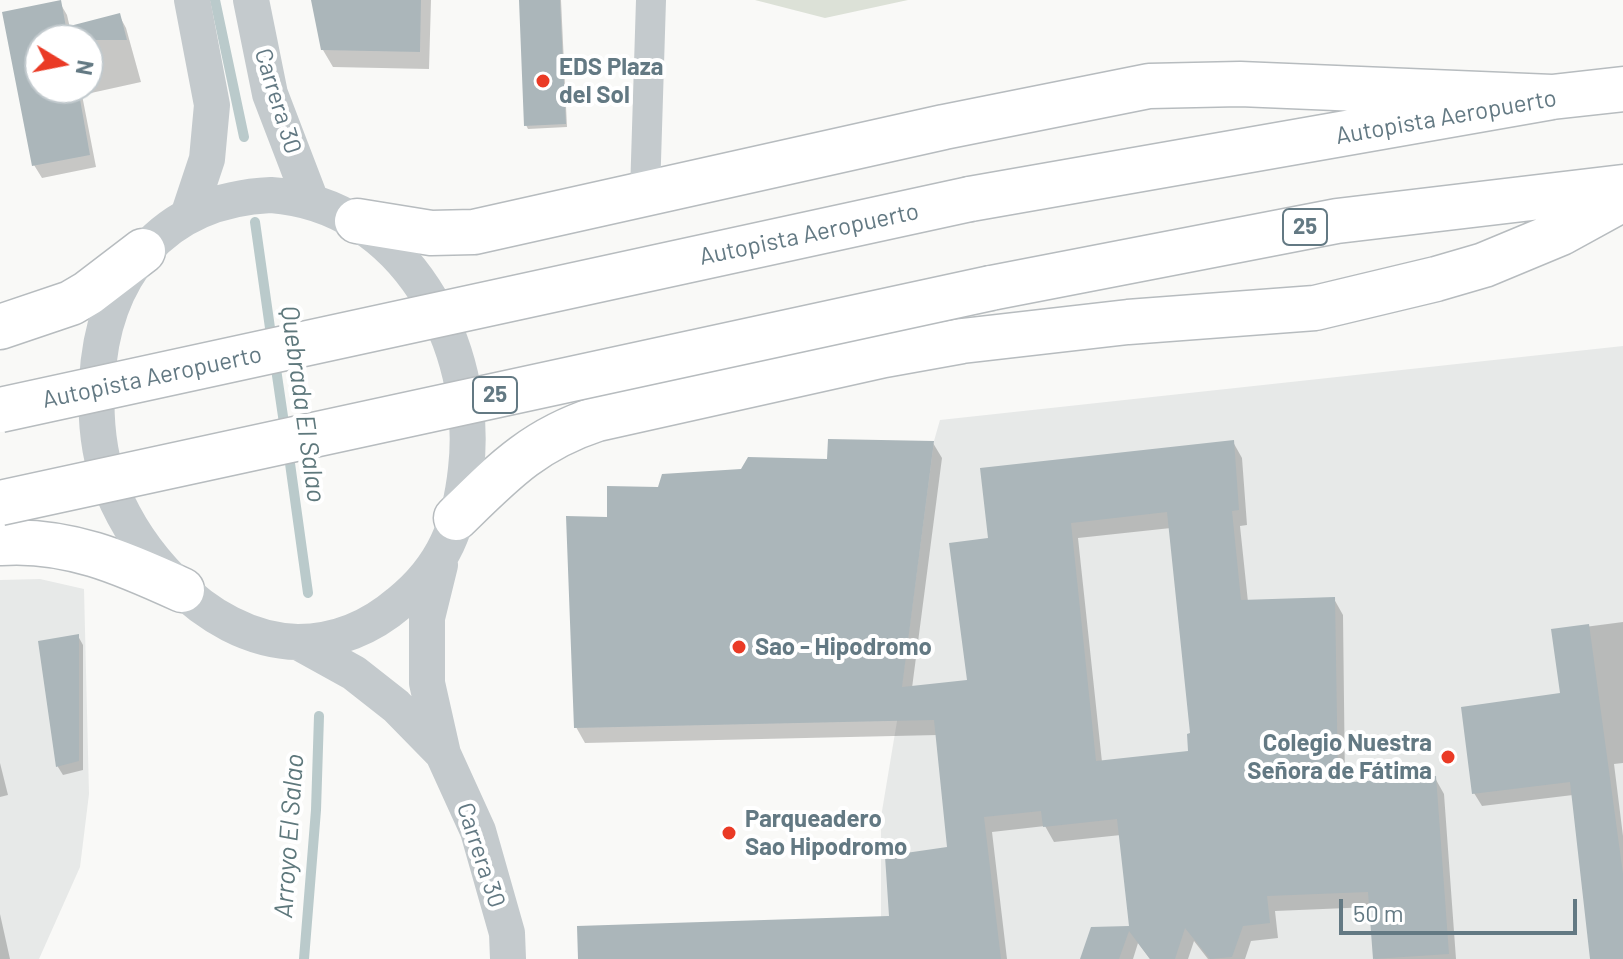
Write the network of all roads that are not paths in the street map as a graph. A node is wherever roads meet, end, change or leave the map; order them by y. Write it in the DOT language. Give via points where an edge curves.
graph roads {
  1 [pos="192,0"];
  2 [pos="251,0"];
  3 [pos="651,0"];
  4 [pos="1623,89"];
  5 [pos="1552,97"];
  6 [pos="1623,187"];
  7 [pos="645,193"];
  8 [pos="1623,199"];
  9 [pos="311,201"];
  10 [pos="188,216"];
  11 [pos="357,221"];
  12 [pos="143,251"];
  13 [pos="0,327"];
  14 [pos="0,410"];
  15 [pos="0,503"];
  16 [pos="450,537"];
  17 [pos="0,543"];
  18 [pos="182,590"];
  19 [pos="298,642"];
  20 [pos="443,754"];
  21 [pos="508,959"];
  1 -- 10 [label="street" via="212,105 207,159"];
  2 -- 9 [label="street, Carrera 30" via="270,94"];
  3 -- 7 [label="street"];
  4 -- 5 [label="highway, Autopista Aeropuerto"];
  5 -- 7 [label="highway" via="1240,84 1149,86"];
  5 -- 14 [label="highway, Autopista Aeropuerto, bridge" via="970,199"];
  6 -- 15 [label="highway, 25, bridge" via="1337,221 991,288"];
  7 -- 11 [label="highway" via="474,232 431,233"];
  8 -- 16 [label="highway" via="1561,233 1484,265 1315,308 962,341 597,419 553,435 503,471"];
  9 -- 10 [label="street, Carrera 30" via="252,196"];
  9 -- 11 [label="street, Carrera 30"];
  10 -- 12 [label="street, Carrera 30"];
  11 -- 16 [label="street, Carrera 30" via="414,277 440,315 461,368 469,430 464,485"];
  12 -- 13 [label="highway" via="71,303"];
  12 -- 18 [label="street, Carrera 30" via="108,313 95,409 105,470 120,508 153,559"];
  16 -- 19 [label="street" via="419,587 378,619 341,636"];
  16 -- 20 [label="street, Carrera 30" via="427,618 425,650"];
  17 -- 18 [label="highway" via="87,551"];
  18 -- 19 [label="street, Carrera 30" via="237,627"];
  19 -- 20 [label="street, Carrera 30" via="354,673"];
  20 -- 21 [label="street, Carrera 30" via="478,831 507,933"];
}
